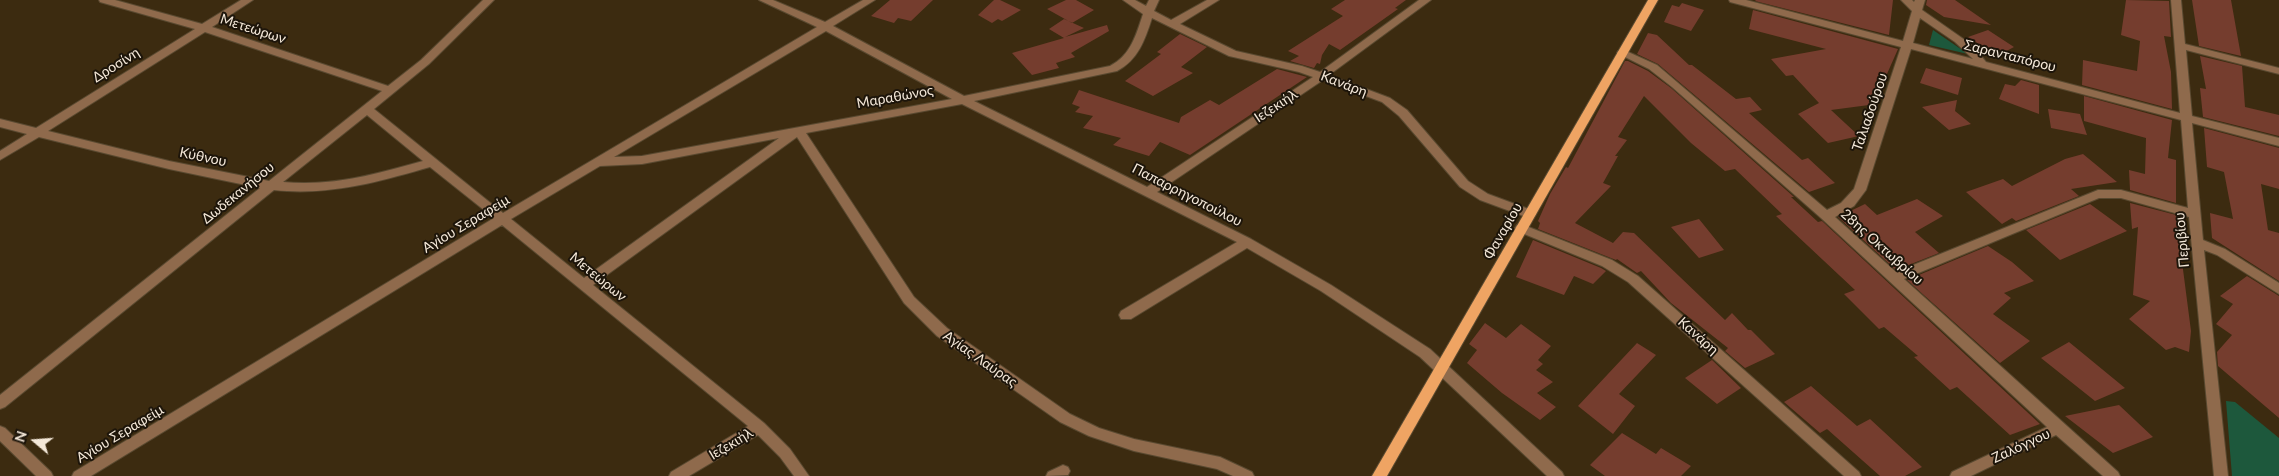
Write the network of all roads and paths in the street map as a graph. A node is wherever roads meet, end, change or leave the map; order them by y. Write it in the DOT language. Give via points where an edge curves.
graph roads {
  1 [pos="104,0"];
  2 [pos="248,0"];
  3 [pos="489,0"];
  4 [pos="764,0"];
  5 [pos="870,0"];
  6 [pos="1128,0"];
  7 [pos="1154,0"];
  8 [pos="1214,0"];
  9 [pos="1426,0"];
  10 [pos="1653,0"];
  11 [pos="1734,0"];
  12 [pos="1906,0"];
  13 [pos="1920,0"];
  14 [pos="2176,0"];
  15 [pos="1148,12"];
  16 [pos="1916,12"];
  17 [pos="1173,24"];
  18 [pos="828,26"];
  19 [pos="203,28"];
  20 [pos="1908,45"];
  21 [pos="2181,46"];
  22 [pos="1622,53"];
  23 [pos="1982,65"];
  24 [pos="2279,71"];
  25 [pos="1320,75"];
  26 [pos="390,90"];
  27 [pos="963,100"];
  28 [pos="367,109"];
  29 [pos="2187,117"];
  30 [pos="0,123"];
  31 [pos="798,130"];
  32 [pos="36,132"];
  33 [pos="2279,142"];
  34 [pos="0,156"];
  35 [pos="432,162"];
  36 [pos="599,162"];
  37 [pos="272,185"];
  38 [pos="1148,192"];
  39 [pos="1530,214"];
  40 [pos="2194,214"];
  41 [pos="1825,216"];
  42 [pos="502,219"];
  43 [pos="1521,228"];
  44 [pos="1247,242"];
  45 [pos="2196,242"];
  46 [pos="1894,278"];
  47 [pos="584,285"];
  48 [pos="2279,289"];
  49 [pos="1126,315"];
  50 [pos="1441,367"];
  51 [pos="0,403"];
  52 [pos="760,427"];
  53 [pos="2058,428"];
  54 [pos="0,432"];
  55 [pos="46,476"];
  56 [pos="79,476"];
  57 [pos="676,476"];
  58 [pos="802,476"];
  59 [pos="1247,476"];
  60 [pos="1379,476"];
  61 [pos="1557,476"];
  62 [pos="1854,476"];
  63 [pos="1957,476"];
  64 [pos="2113,476"];
  65 [pos="2221,476"];
  1 -- 19 [label="street, Μετεώρων"];
  2 -- 19 [label="street, Δροσίνη"];
  3 -- 26 [label="street, Δωδεκανήσου" via="444,45"];
  4 -- 18 [label="street, Παπαρρηγοπούλου"];
  5 -- 18 [label="street, Αγίου Σεραφείμ"];
  6 -- 15 [label="street, Κανάρη"];
  7 -- 15 [label="street, Μαραθώνος"];
  8 -- 17 [label="street"];
  9 -- 25 [label="street, Ιεζεκιήλ"];
  10 -- 22 [label="main road, Φαναρίου"];
  11 -- 20 [label="street, Σαρανταπόρου"];
  12 -- 16 [label="street"];
  13 -- 16 [label="street, Ταλιαδούρου"];
  14 -- 21 [label="street, Περιβίου"];
  15 -- 17 [label="street, Κανάρη"];
  15 -- 27 [label="street, Μαραθώνος" via="1139,41 1119,67"];
  16 -- 20 [label="street, Ταλιαδούρου"];
  16 -- 23 [label="street" via="1977,54"];
  17 -- 25 [label="street, Κανάρη" via="1233,54"];
  18 -- 27 [label="street, Παπαρρηγοπούλου"];
  18 -- 36 [label="street, Αγίου Σεραφείμ"];
  19 -- 26 [label="street, Μετεώρων"];
  19 -- 32 [label="street, Δροσίνη"];
  20 -- 23 [label="street, Σαρανταπόρου"];
  20 -- 41 [label="street, Ταλιαδούρου" via="1860,190 1852,202"];
  21 -- 24 [label="street"];
  21 -- 29 [label="street, Περιβίου"];
  22 -- 39 [label="main road, Φαναρίου"];
  22 -- 41 [label="street, 28ης Οκτωβρίου" via="1653,67 1676,85"];
  23 -- 29 [label="street, Σαρανταπόρου"];
  25 -- 38 [label="street, Ιεζεκιήλ"];
  25 -- 39 [label="street, Κανάρη" via="1391,103 1464,184 1484,197"];
  26 -- 28 [label="street, Δωδεκανήσου"];
  27 -- 31 [label="street, Μαραθώνος"];
  27 -- 38 [label="street, Παπαρρηγοπούλου"];
  28 -- 35 [label="street, Μετεώρων"];
  28 -- 37 [label="street, Δωδεκανήσου"];
  29 -- 33 [label="street, Σαρανταπόρου"];
  29 -- 40 [label="street, Περιβίου"];
  30 -- 32 [label="street, Κύθνου"];
  31 -- 36 [label="street, Μαραθώνος" via="642,160"];
  31 -- 47 [label="street"];
  31 -- 59 [label="street, Αγίας Λαύρας" via="908,300 942,332 1072,421 1094,432 1134,445 1220,463"];
  32 -- 34 [label="street, Δροσίνη"];
  32 -- 37 [label="street, Κύθνου" via="157,162"];
  35 -- 37 [label="street, Κύθνου" via="335,186"];
  35 -- 42 [label="street, Μετεώρων"];
  36 -- 42 [label="street, Αγίου Σεραφείμ"];
  37 -- 51 [label="street, Δωδεκανήσου"];
  38 -- 44 [label="street, Παπαρρηγοπούλου"];
  39 -- 43 [label="main road, Φαναρίου"];
  40 -- 45 [label="street, Περιβίου"];
  40 -- 46 [label="street" via="2121,194 2098,194"];
  41 -- 46 [label="street, 28ης Οκτωβρίου"];
  42 -- 47 [label="street, Μετεώρων"];
  42 -- 56 [label="street, Αγίου Σεραφείμ"];
  43 -- 50 [label="main road, Φαναρίου"];
  43 -- 62 [label="street, Κανάρη" via="1606,263 1633,278"];
  44 -- 49 [label="street"];
  44 -- 50 [label="street, Παπαρρηγοπούλου" via="1375,319"];
  45 -- 48 [label="street" via="2221,252"];
  45 -- 65 [label="street, Περιβίου"];
  46 -- 53 [label="street, 28ης Οκτωβρίου"];
  47 -- 52 [label="street, Μετεώρων"];
  50 -- 60 [label="main road, Φαναρίου"];
  50 -- 61 [label="street, Παπαρρηγοπούλου"];
  52 -- 57 [label="street, Ιεζεκιήλ"];
  52 -- 58 [label="street, Μετεώρων"];
  53 -- 63 [label="street, Ζαλόγγου"];
  53 -- 64 [label="street, 28ης Οκτωβρίου"];
  54 -- 55 [label="street"];
}
